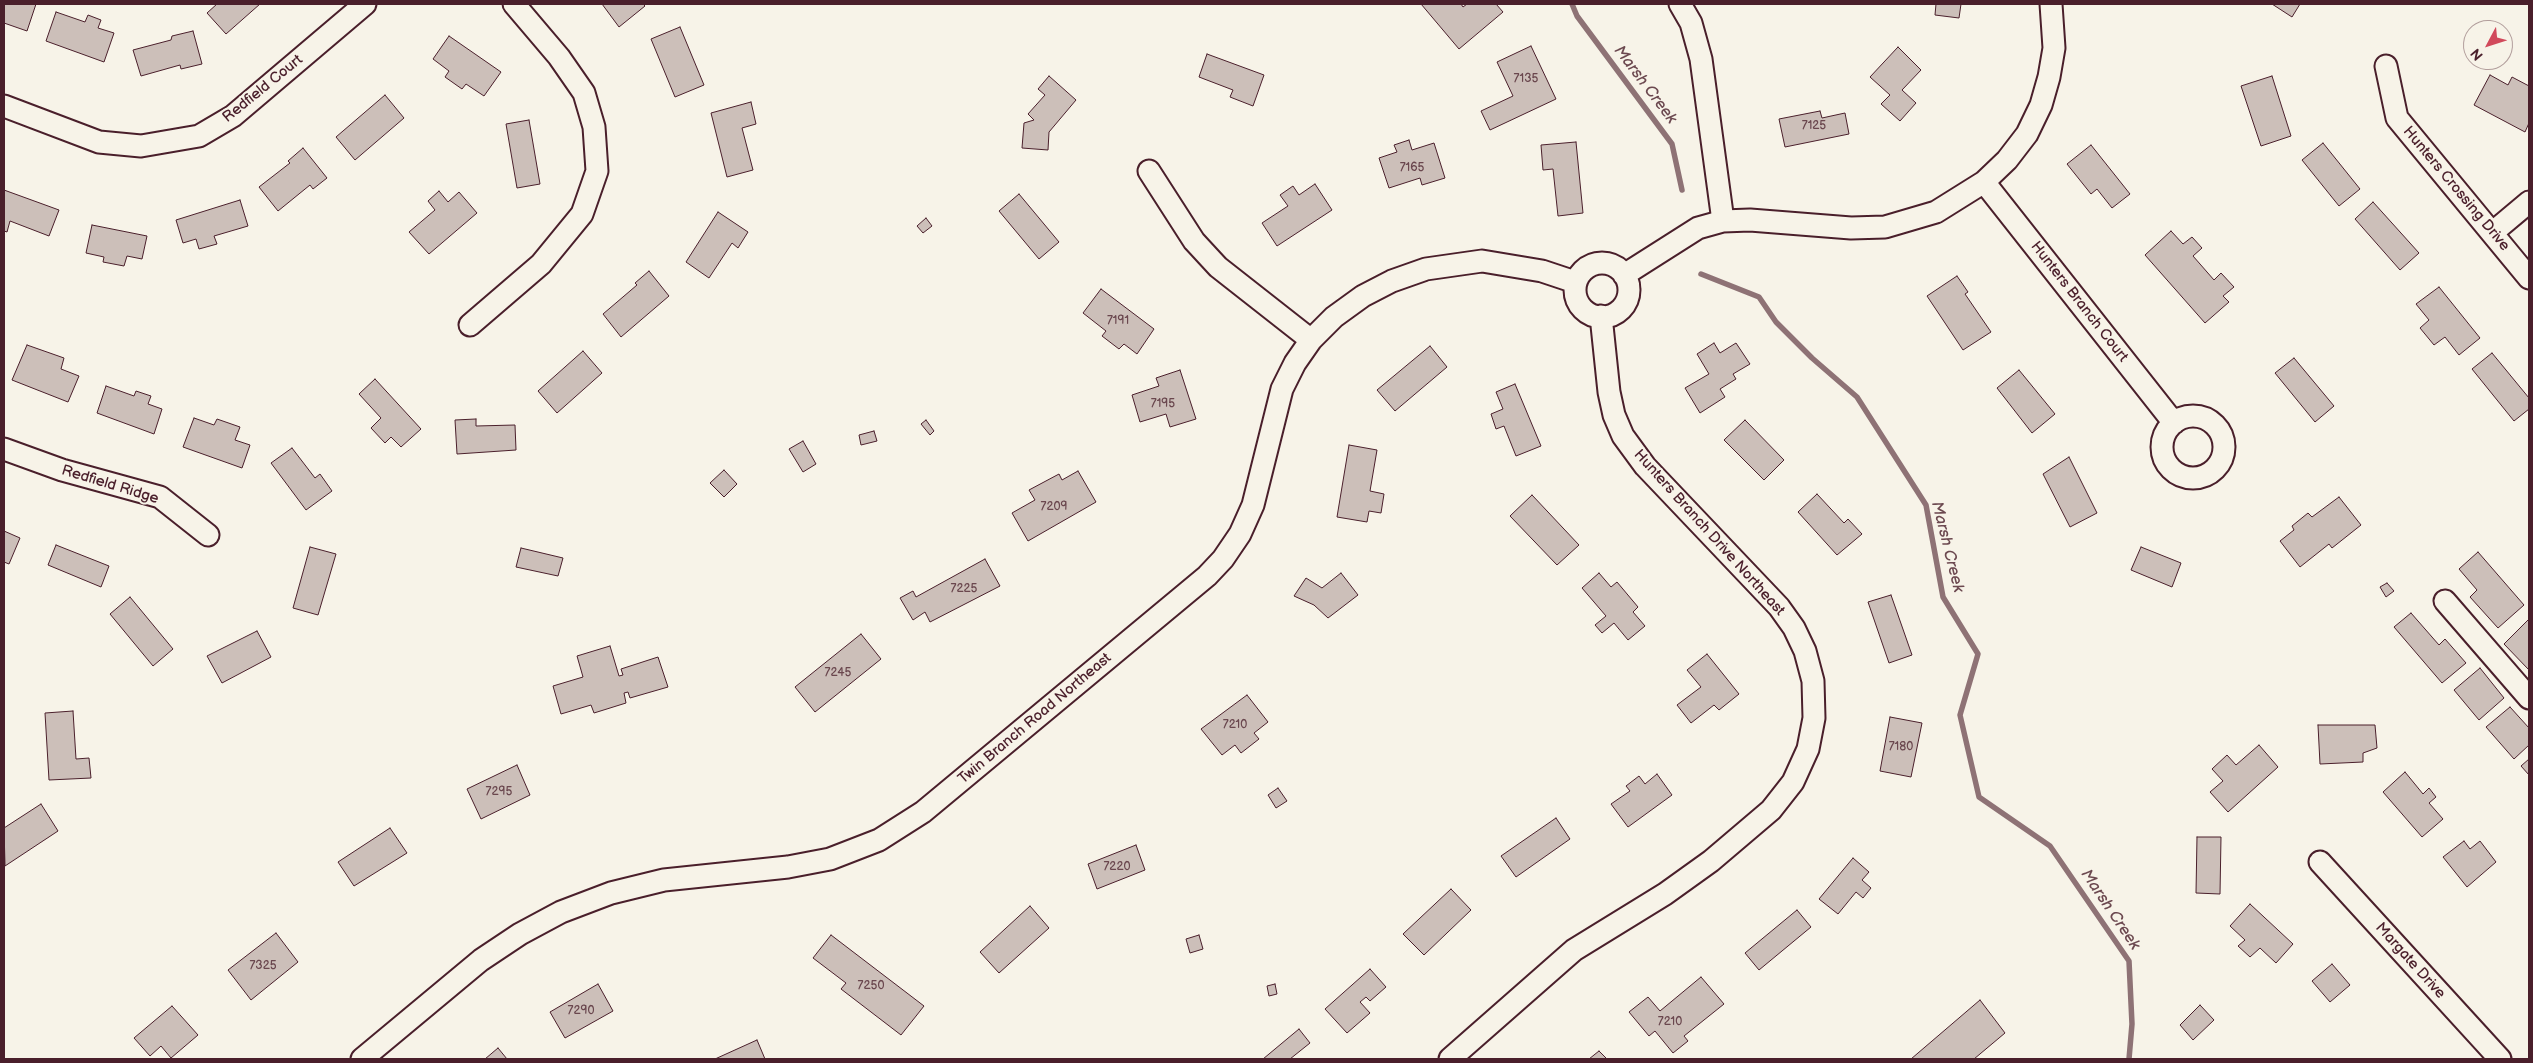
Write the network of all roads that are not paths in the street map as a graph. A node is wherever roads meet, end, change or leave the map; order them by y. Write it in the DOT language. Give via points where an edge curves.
graph roads {
  1 [pos="365,4"];
  2 [pos="514,4"];
  3 [pos="1680,4"];
  4 [pos="2050,4"];
  5 [pos="2386,66"];
  6 [pos="4,106"];
  7 [pos="1149,171"];
  8 [pos="1984,182"];
  9 [pos="2529,202"];
  10 [pos="1723,221"];
  11 [pos="2492,233"];
  12 [pos="1624,275"];
  13 [pos="2529,278"];
  14 [pos="1575,282"];
  15 [pos="1601,316"];
  16 [pos="470,325"];
  17 [pos="1311,340"];
  18 [pos="2174,423"];
  19 [pos="4,449"];
  20 [pos="208,536"];
  21 [pos="2445,602"];
  22 [pos="2529,698"];
  23 [pos="2320,862"];
  24 [pos="362,1059"];
  25 [pos="1450,1059"];
  26 [pos="2500,1059"];
  1 -- 6 [label="street, Redfield Court" via="233,116 200,136 141,146 99,142"];
  2 -- 16 [label="street" via="559,57 584,93 594,127 597,171 582,214 541,264"];
  3 -- 10 [label="street" via="1691,23 1702,59"];
  4 -- 8 [label="street" via="2054,48 2041,105 2027,134"];
  5 -- 11 [label="street, Hunters Crossing Drive" via="2397,118"];
  7 -- 17 [label="street" via="1194,241 1218,267"];
  8 -- 10 [label="street" via="1936,212 1885,227"];
  8 -- 18 [label="street, Hunters Branch Court"];
  9 -- 11 [label="street"];
  10 -- 12 [label="street" via="1698,228"];
  11 -- 13 [label="street, Hunters Crossing Drive"];
  12 -- 14 [label="street" via="1610,264 1600,263 1584,269"];
  12 -- 15 [label="street" via="1628,288 1625,304 1610,315"];
  14 -- 15 [label="street" via="1580,305 1592,315"];
  14 -- 17 [label="street, Twin Branch Road Northeast" via="1542,271 1482,261 1426,269 1363,296 1334,317"];
  15 -- 25 [label="street, Hunters Branch Drive Northeast" via="1608,392 1624,436 1645,466 1779,607 1794,628 1805,651 1813,681 1814,718 1808,748 1794,782 1771,810 1711,862 1574,950"];
  17 -- 24 [label="street, Twin Branch Road Northeast" via="1282,389 1253,505 1240,534 1222,559 1207,576 923,812 879,840 830,859 788,867 664,880 611,893 561,912 481,960"];
  19 -- 20 [label="street, Redfield Ridge" via="62,470 160,497"];
  21 -- 22 [label="street"];
  23 -- 26 [label="street, Margate Drive"];
}
